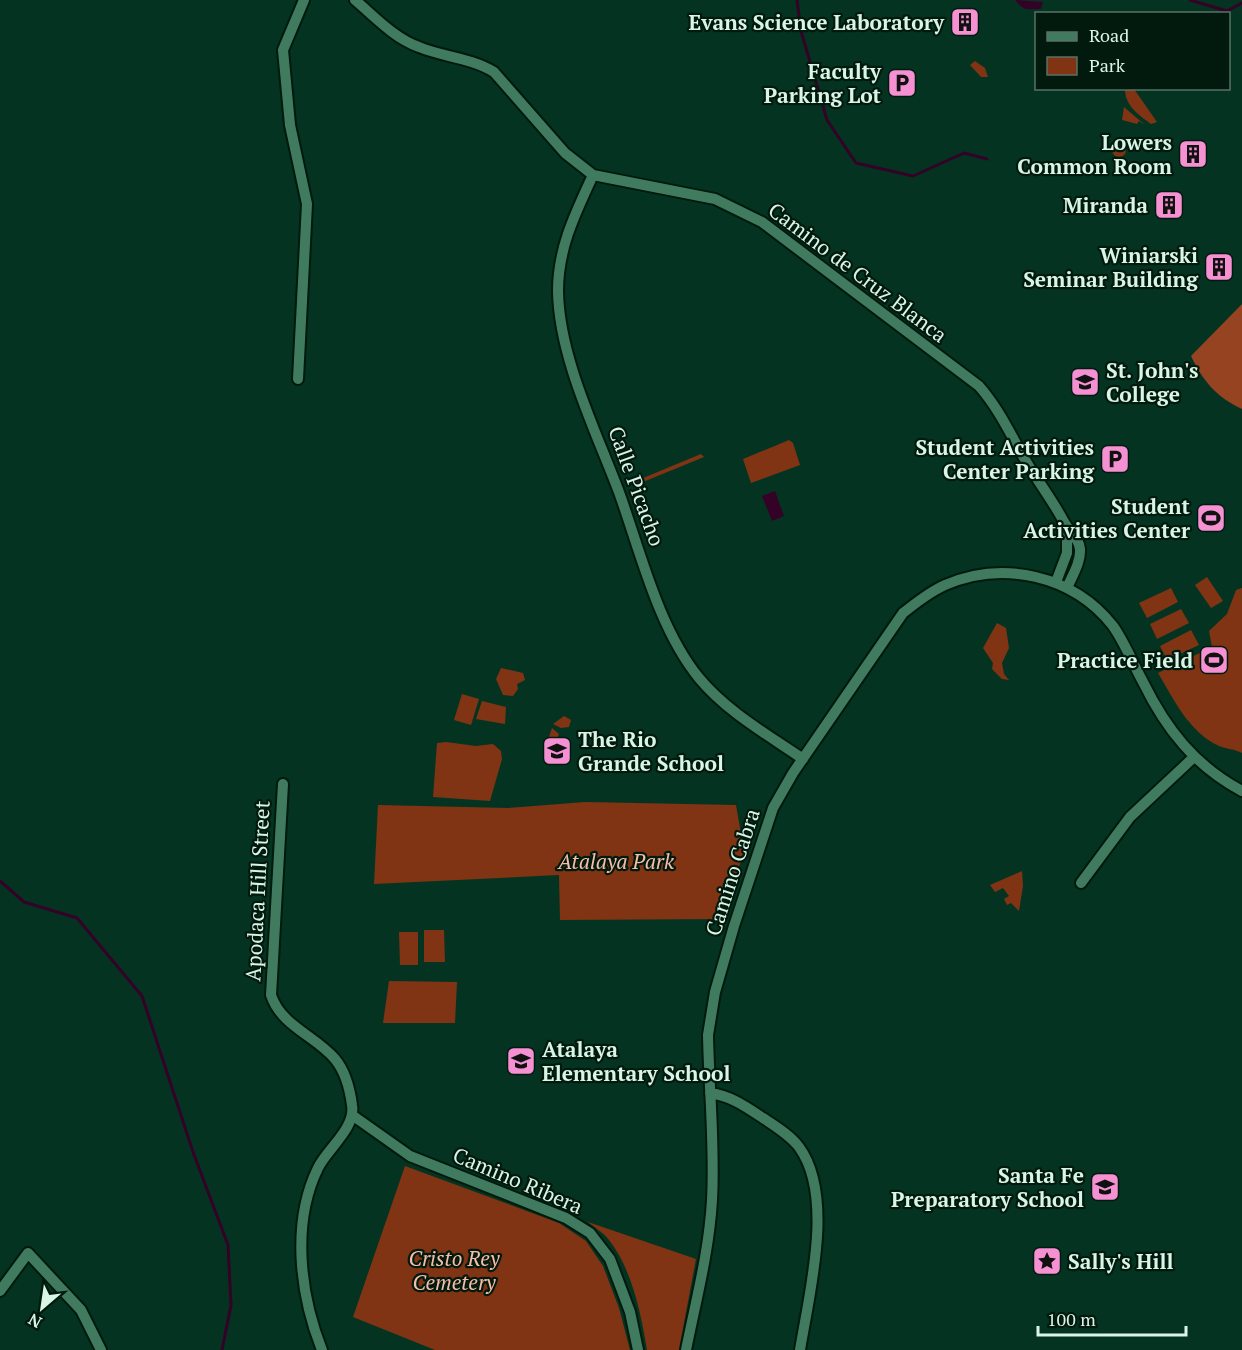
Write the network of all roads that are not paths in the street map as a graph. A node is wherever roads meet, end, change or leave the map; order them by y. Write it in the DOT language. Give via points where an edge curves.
graph roads {
  1 [pos="304,0"];
  2 [pos="355,0"];
  3 [pos="593,175"];
  4 [pos="298,379"];
  5 [pos="1062,585"];
  6 [pos="1194,757"];
  7 [pos="803,759"];
  8 [pos="283,784"];
  9 [pos="1242,791"];
  10 [pos="1082,883"];
  11 [pos="710,1093"];
  12 [pos="352,1115"];
  13 [pos="0,1291"];
  14 [pos="101,1350"];
  15 [pos="322,1350"];
  16 [pos="638,1350"];
  17 [pos="686,1350"];
  18 [pos="800,1350"];
  1 -- 4 [label="street" via="283,50 290,124 307,204"];
  2 -- 3 [label="street, Camino de Cruz Blanca" via="405,41 494,72 565,153"];
  3 -- 5 [label="street, Camino de Cruz Blanca" via="715,199 762,222 979,386 1006,420 1025,460 1067,529 1076,537 1079,558"];
  3 -- 7 [label="street, Calle Picacho" via="564,240 558,275 560,316 574,371 682,655 708,688"];
  5 -- 6 [label="street" via="1094,606 1113,627 1164,722"];
  5 -- 7 [label="street, Camino Cabra" via="1024,574 998,572 963,579 933,591 903,614"];
  6 -- 9 [label="street"];
  6 -- 10 [label="street" via="1130,817"];
  7 -- 11 [label="street, Camino Cabra" via="769,816 718,981 708,1035"];
  8 -- 12 [label="street, Apodaca Hill Street" via="271,995 282,1014 334,1058 344,1074"];
  11 -- 17 [label="street, Camino Cabra" via="712,1202 704,1266"];
  11 -- 18 [label="street" via="735,1100 781,1130 798,1145 809,1165 816,1200 816,1240"];
  12 -- 15 [label="street" via="319,1166 306,1206 301,1267"];
  12 -- 16 [label="street, Camino Ribera" via="410,1156 566,1218 590,1233 610,1259 630,1312"];
  13 -- 14 [label="street" via="28,1253 81,1310"];
}
